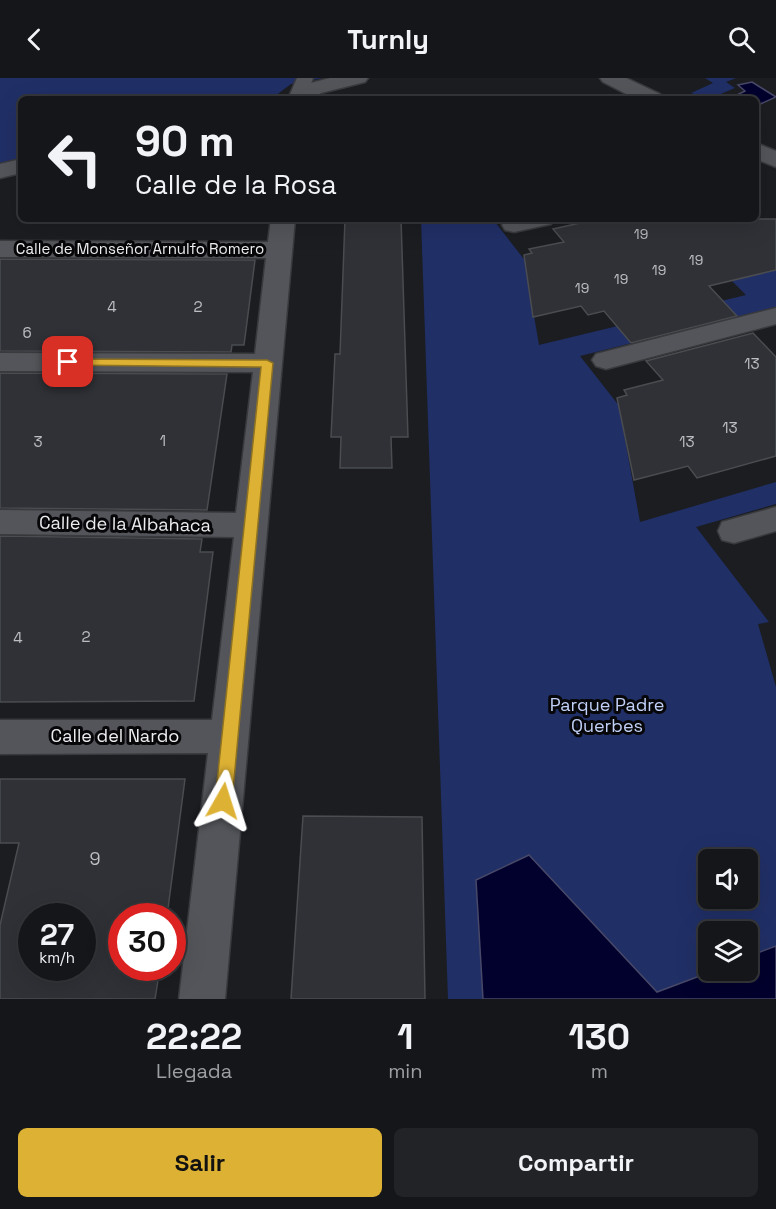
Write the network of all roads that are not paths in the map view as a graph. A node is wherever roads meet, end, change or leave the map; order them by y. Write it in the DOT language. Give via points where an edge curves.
graph roads {
  1 [pos="305,78"];
  2 [pos="358,78"];
  3 [pos="610,78"];
  4 [pos="299,96"];
  5 [pos="303,96"];
  6 [pos="646,96"];
  7 [pos="776,134"];
  8 [pos="759,142"];
  9 [pos="759,152"];
  10 [pos="776,160"];
  11 [pos="18,167"];
  12 [pos="0,171"];
  13 [pos="528,222"];
  14 [pos="514,225"];
  15 [pos="281,234"];
  16 [pos="0,249"];
  17 [pos="776,316"];
  18 [pos="606,360"];
  19 [pos="0,362"];
  20 [pos="267,363"];
  21 [pos="776,519"];
  22 [pos="0,522"];
  23 [pos="250,525"];
  24 [pos="734,531"];
  25 [pos="231,736"];
  26 [pos="0,737"];
  27 [pos="201,999"];
  1 -- 4 [label="lane"];
  2 -- 5 [label="street" via="315,88"];
  3 -- 6 [label="street"];
  7 -- 8 [label="street"];
  9 -- 10 [label="street"];
  11 -- 12 [label="street"];
  13 -- 14 [label="street"];
  15 -- 16 [label="street, Calle de Monseñor Arnulfo Romero"];
  15 -- 20 [label="street"];
  17 -- 18 [label="street"];
  19 -- 20 [label="street"];
  20 -- 23 [label="street"];
  21 -- 24 [label="street"];
  22 -- 23 [label="street, Calle de la Albahaca"];
  23 -- 25 [label="street"];
  25 -- 26 [label="street, Calle del Nardo"];
  25 -- 27 [label="street"];
}
